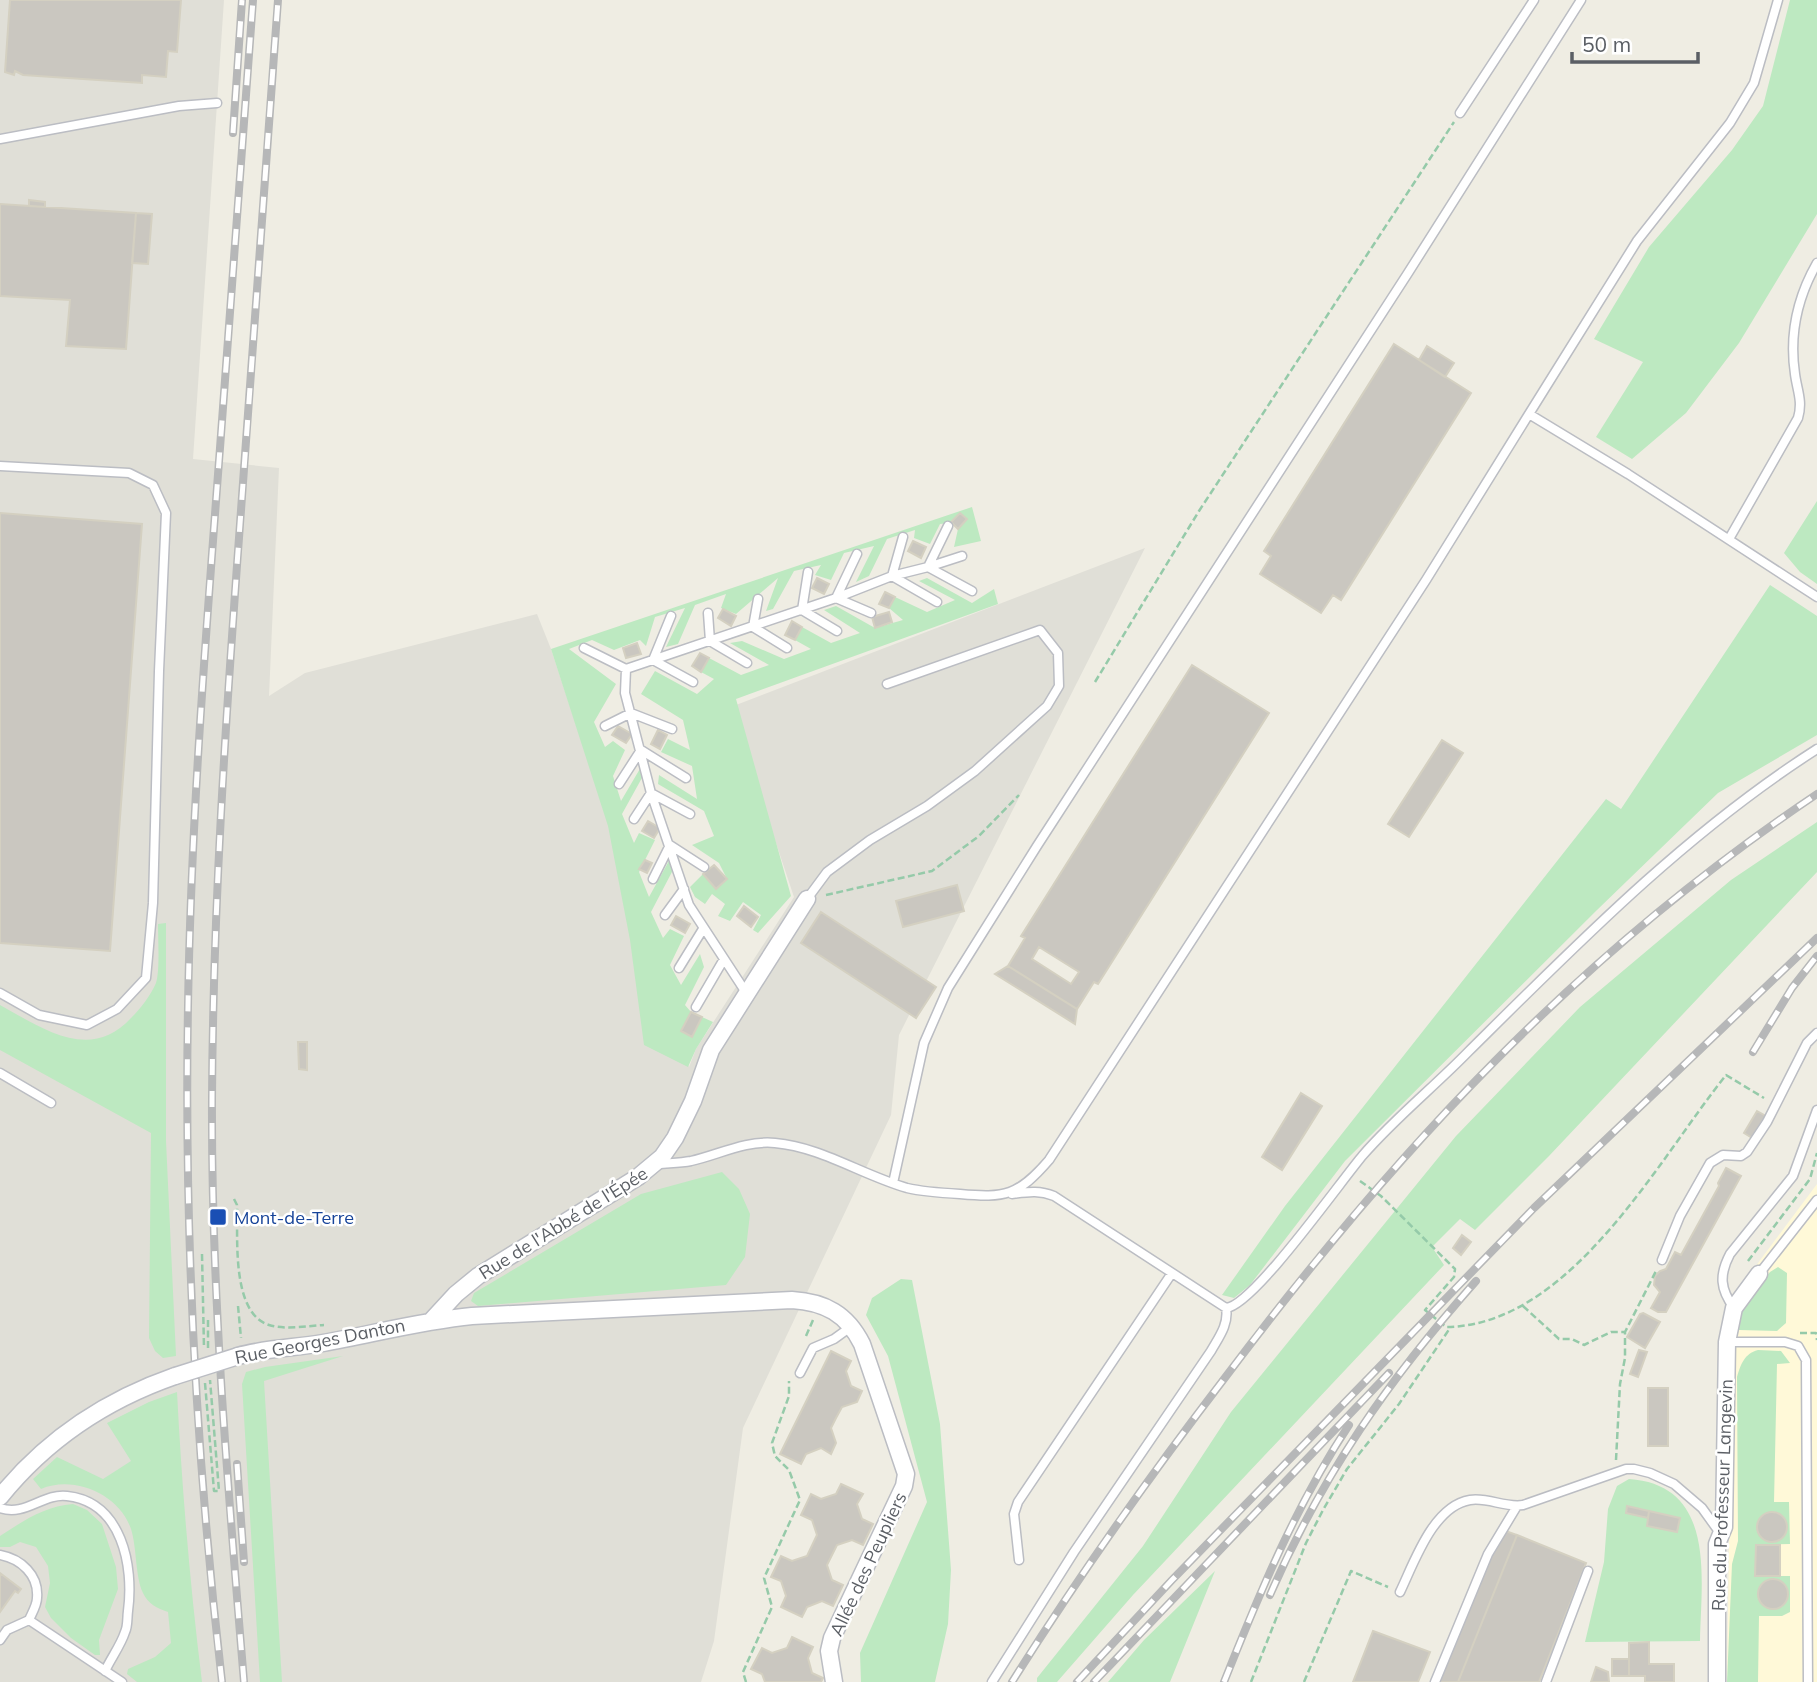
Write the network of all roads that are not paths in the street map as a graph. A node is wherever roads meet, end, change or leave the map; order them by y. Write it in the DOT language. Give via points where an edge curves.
graph roads {
  1 [pos="1534,0"];
  2 [pos="1581,0"];
  3 [pos="1778,0"];
  4 [pos="217,103"];
  5 [pos="1460,113"];
  6 [pos="0,139"];
  7 [pos="1817,262"];
  8 [pos="1529,415"];
  9 [pos="0,466"];
  10 [pos="948,526"];
  11 [pos="903,537"];
  12 [pos="1729,539"];
  13 [pos="857,554"];
  14 [pos="962,556"];
  15 [pos="929,567"];
  16 [pos="808,572"];
  17 [pos="892,576"];
  18 [pos="972,592"];
  19 [pos="1817,597"];
  20 [pos="836,598"];
  21 [pos="758,599"];
  22 [pos="937,602"];
  23 [pos="803,610"];
  24 [pos="871,612"];
  25 [pos="708,613"];
  26 [pos="671,616"];
  27 [pos="753,627"];
  28 [pos="837,631"];
  29 [pos="710,641"];
  30 [pos="584,648"];
  31 [pos="787,648"];
  32 [pos="653,660"];
  33 [pos="747,663"];
  34 [pos="626,669"];
  35 [pos="692,682"];
  36 [pos="887,684"];
  37 [pos="631,713"];
  38 [pos="605,726"];
  39 [pos="672,729"];
  40 [pos="1817,749"];
  41 [pos="641,750"];
  42 [pos="686,778"];
  43 [pos="619,784"];
  44 [pos="651,793"];
  45 [pos="690,814"];
  46 [pos="634,819"];
  47 [pos="670,845"];
  48 [pos="704,867"];
  49 [pos="653,879"];
  50 [pos="684,889"];
  51 [pos="807,899"];
  52 [pos="665,915"];
  53 [pos="703,929"];
  54 [pos="724,959"];
  55 [pos="679,968"];
  56 [pos="0,993"];
  57 [pos="747,994"];
  58 [pos="696,1007"];
  59 [pos="1817,1033"];
  60 [pos="0,1073"];
  61 [pos="51,1102"];
  62 [pos="1817,1110"];
  63 [pos="654,1164"];
  64 [pos="893,1183"];
  65 [pos="1005,1195"];
  66 [pos="1817,1200"];
  67 [pos="1662,1260"];
  68 [pos="1172,1273"];
  69 [pos="1759,1275"];
  70 [pos="1226,1308"];
  71 [pos="1734,1308"];
  72 [pos="432,1320"];
  73 [pos="852,1326"];
  74 [pos="1727,1342"];
  75 [pos="800,1373"];
  76 [pos="0,1497"];
  77 [pos="1517,1506"];
  78 [pos="0,1508"];
  79 [pos="1722,1535"];
  80 [pos="0,1555"];
  81 [pos="1019,1560"];
  82 [pos="1588,1571"];
  83 [pos="1400,1592"];
  84 [pos="29,1620"];
  85 [pos="0,1640"];
  86 [pos="105,1671"];
  87 [pos="122,1682"];
  88 [pos="834,1682"];
  89 [pos="992,1682"];
  90 [pos="1435,1682"];
  91 [pos="1546,1682"];
  92 [pos="1717,1682"];
  93 [pos="1808,1682"];
  1 -- 5 [label="lane"];
  2 -- 64 [label="lane" via="948,988 924,1044"];
  3 -- 8 [label="lane" via="1754,83 1730,123 1637,240"];
  4 -- 6 [label="lane"];
  7 -- 12 [label="lane" via="1803,290 1793,331 1801,401 1798,418"];
  8 -- 12 [label="lane"];
  8 -- 65 [label="lane" via="1049,1160"];
  9 -- 56 [label="lane" via="129,473 153,485 166,513 153,903 146,978 117,1009 87,1025 39,1015"];
  10 -- 15 [label="lane"];
  11 -- 17 [label="lane"];
  12 -- 19 [label="lane"];
  13 -- 20 [label="lane"];
  14 -- 15 [label="lane"];
  15 -- 17 [label="lane"];
  15 -- 18 [label="lane"];
  16 -- 23 [label="lane"];
  17 -- 20 [label="lane"];
  17 -- 22 [label="lane"];
  20 -- 23 [label="lane"];
  20 -- 24 [label="lane"];
  21 -- 27 [label="lane"];
  23 -- 27 [label="lane"];
  23 -- 28 [label="lane"];
  25 -- 29 [label="lane"];
  26 -- 32 [label="lane"];
  27 -- 29 [label="lane"];
  27 -- 31 [label="lane"];
  29 -- 32 [label="lane"];
  29 -- 33 [label="lane"];
  30 -- 34 [label="lane"];
  32 -- 34 [label="lane"];
  32 -- 35 [label="lane"];
  34 -- 37 [label="lane" via="625,693"];
  36 -- 51 [label="lane" via="1040,630 1058,653 1059,686 1047,706 975,771 827,872"];
  37 -- 38 [label="lane"];
  37 -- 39 [label="lane"];
  37 -- 41 [label="lane"];
  40 -- 70 [label="lane" via="1731,807 1548,972 1363,1155 1270,1274 1246,1298"];
  41 -- 42 [label="lane"];
  41 -- 43 [label="lane"];
  41 -- 44 [label="lane"];
  44 -- 45 [label="lane"];
  44 -- 46 [label="lane"];
  44 -- 47 [label="lane"];
  47 -- 48 [label="lane"];
  47 -- 49 [label="lane"];
  47 -- 50 [label="lane"];
  50 -- 52 [label="lane"];
  50 -- 53 [label="lane"];
  51 -- 57 [label="street, Rue de l'Abbé de l'Épée"];
  53 -- 54 [label="lane"];
  53 -- 55 [label="lane"];
  54 -- 57 [label="lane"];
  54 -- 58 [label="lane"];
  57 -- 63 [label="street, Rue de l'Abbé de l'Épée" via="711,1050 682,1126"];
  59 -- 67 [label="lane" via="1807,1043 1747,1152 1723,1155 1710,1163"];
  60 -- 61 [label="lane"];
  62 -- 71 [label="lane" via="1793,1176 1723,1268 1721,1279"];
  63 -- 64 [label="lane" via="691,1161 768,1142 806,1150"];
  63 -- 72 [label="street, Rue de l'Abbé de l'Épée" via="478,1276"];
  64 -- 65 [label="lane" via="924,1191"];
  65 -- 68 [label="lane" via="1042,1191 1054,1196"];
  66 -- 69 [label="lane"];
  68 -- 70 [label="lane"];
  68 -- 81 [label="lane" via="1018,1502 1014,1514"];
  69 -- 71 [label="street, Rue du Professeur Langevin"];
  70 -- 89 [label="lane" via="1223,1331 1211,1351"];
  71 -- 74 [label="street, Rue du Professeur Langevin"];
  72 -- 73 [label="street, Allée des Peupliers" via="792,1300 835,1310"];
  72 -- 76 [label="street, Rue Georges Danton, bridge" via="331,1342 240,1349 145,1386 83,1420 30,1464"];
  73 -- 75 [label="lane" via="813,1348"];
  73 -- 88 [label="street, Allée des Peupliers" via="862,1344 906,1481 832,1638 829,1651"];
  74 -- 79 [label="street, Rue du Professeur Langevin"];
  74 -- 93 [label="lane" via="1785,1342 1798,1346 1806,1360"];
  77 -- 79 [label="lane" via="1634,1469 1674,1485 1710,1517"];
  77 -- 83 [label="lane" via="1479,1499 1451,1508 1424,1542"];
  77 -- 90 [label="lane" via="1479,1573"];
  78 -- 86 [label="lane" via="15,1511 53,1496 69,1496 96,1506 113,1522 126,1556 131,1592 126,1632"];
  79 -- 92 [label="street, Rue du Professeur Langevin" via="1717,1544"];
  80 -- 84 [label="lane" via="19,1562 35,1578 37,1600"];
  82 -- 91 [label="lane"];
  84 -- 85 [label="lane" via="7,1630"];
  84 -- 86 [label="lane"];
  86 -- 87 [label="lane"];
}
